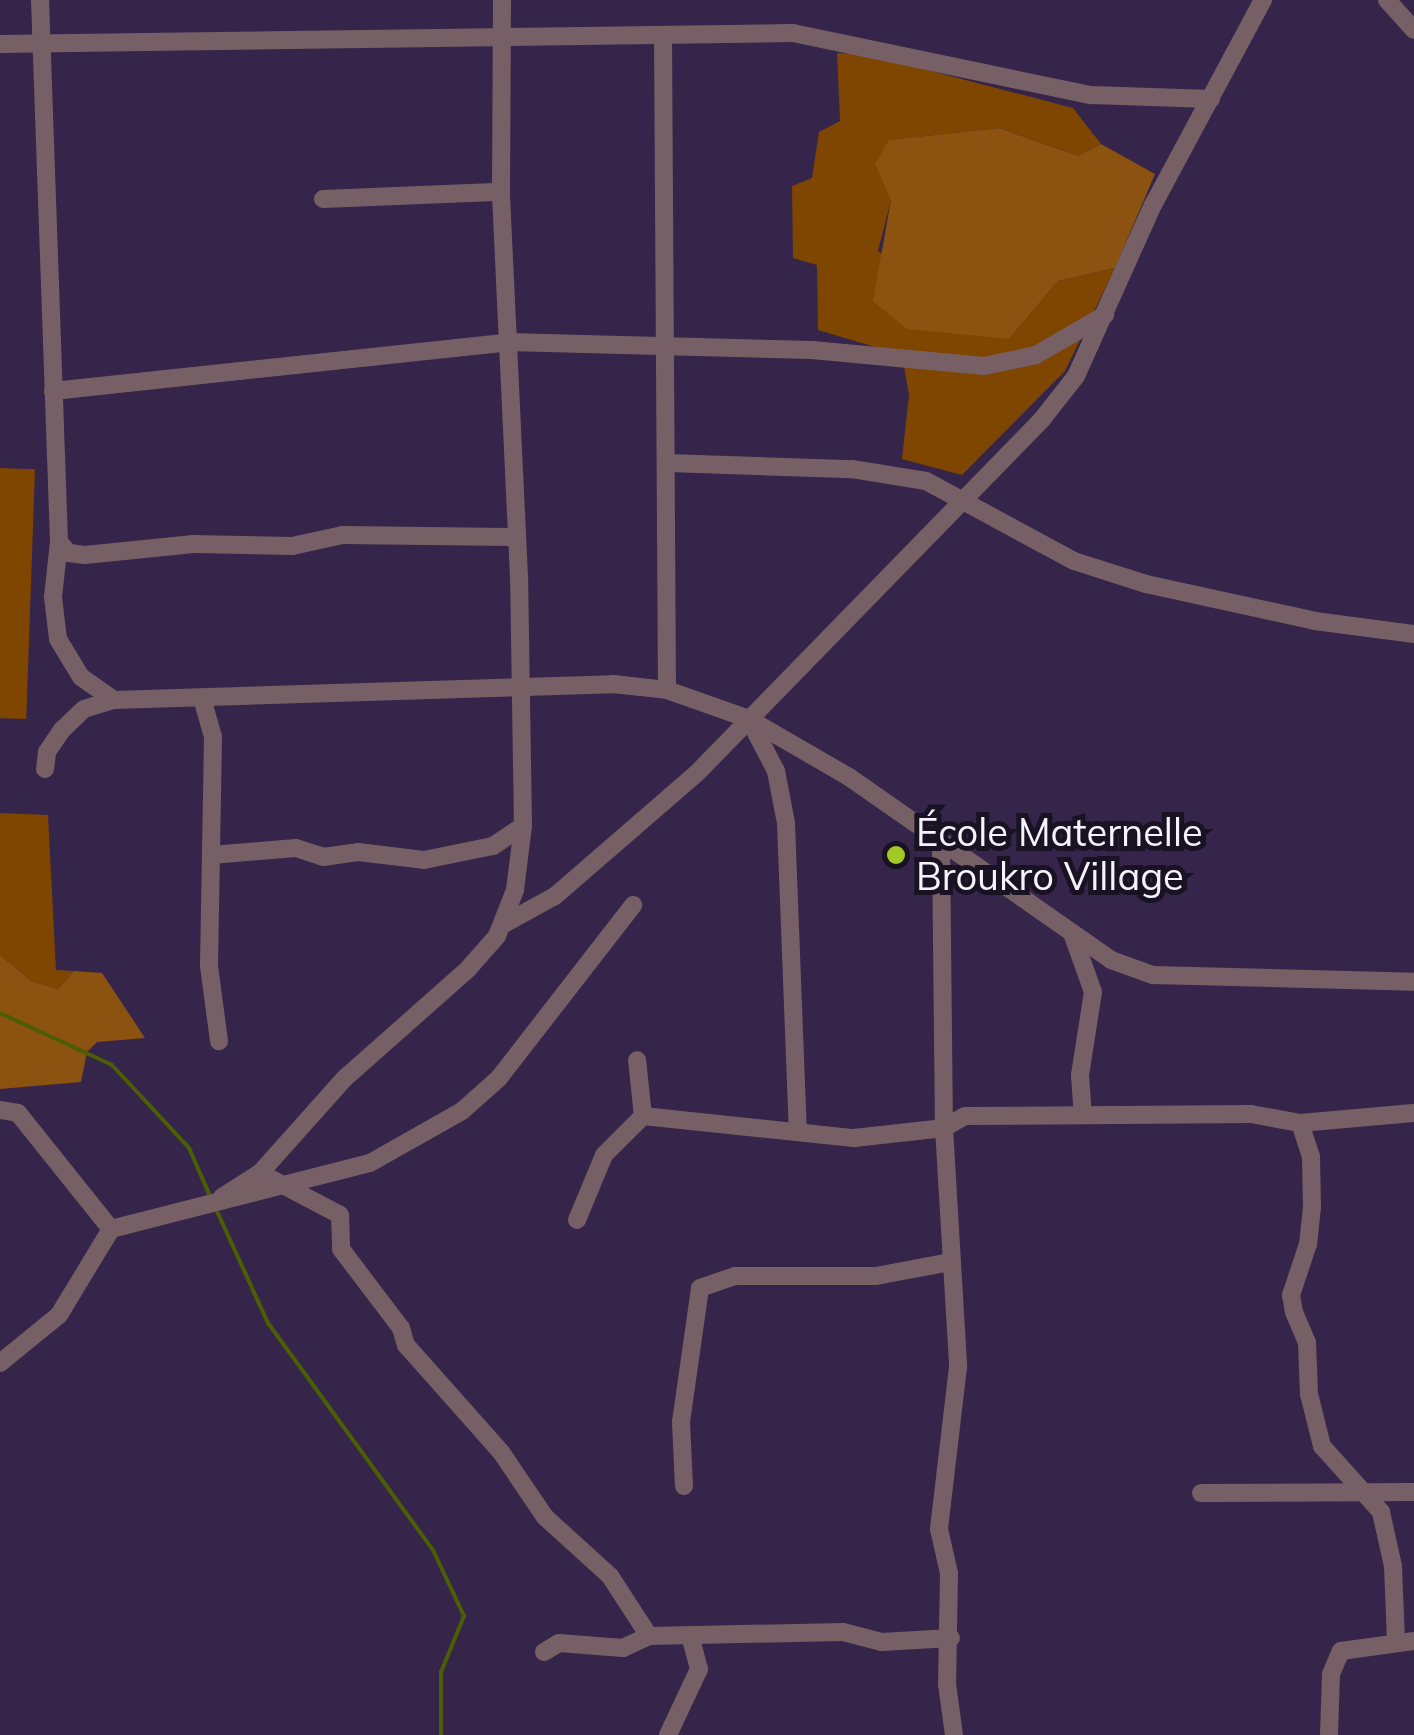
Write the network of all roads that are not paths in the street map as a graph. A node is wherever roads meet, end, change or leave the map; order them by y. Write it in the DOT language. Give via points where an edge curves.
graph roads {
  1 [pos="40,0"];
  2 [pos="502,0"];
  3 [pos="1263,0"];
  4 [pos="1387,0"];
  5 [pos="1414,30"];
  6 [pos="502,34"];
  7 [pos="663,34"];
  8 [pos="0,44"];
  9 [pos="39,44"];
  10 [pos="1212,98"];
  11 [pos="501,192"];
  12 [pos="324,199"];
  13 [pos="1105,315"];
  14 [pos="508,342"];
  15 [pos="665,348"];
  16 [pos="52,391"];
  17 [pos="667,464"];
  18 [pos="964,496"];
  19 [pos="515,537"];
  20 [pos="59,542"];
  21 [pos="1414,634"];
  22 [pos="520,690"];
  23 [pos="667,690"];
  24 [pos="202,698"];
  25 [pos="114,700"];
  26 [pos="749,719"];
  27 [pos="812,755"];
  28 [pos="46,769"];
  29 [pos="776,771"];
  30 [pos="523,826"];
  31 [pos="941,844"];
  32 [pos="211,854"];
  33 [pos="633,905"];
  34 [pos="502,925"];
  35 [pos="1073,936"];
  36 [pos="1414,982"];
  37 [pos="219,1041"];
  38 [pos="637,1060"];
  39 [pos="0,1110"];
  40 [pos="1414,1113"];
  41 [pos="1083,1114"];
  42 [pos="643,1116"];
  43 [pos="1300,1123"];
  44 [pos="944,1128"];
  45 [pos="798,1130"];
  46 [pos="260,1173"];
  47 [pos="279,1188"];
  48 [pos="222,1197"];
  49 [pos="577,1220"];
  50 [pos="111,1229"];
  51 [pos="950,1262"];
  52 [pos="0,1363"];
  53 [pos="684,1486"];
  54 [pos="1360,1490"];
  55 [pos="1201,1492"];
  56 [pos="1414,1492"];
  57 [pos="649,1636"];
  58 [pos="690,1636"];
  59 [pos="950,1638"];
  60 [pos="1405,1641"];
  61 [pos="544,1652"];
  62 [pos="668,1735"];
  63 [pos="954,1735"];
  64 [pos="1329,1735"];
  1 -- 9 [label="street"];
  2 -- 6 [label="street"];
  3 -- 10 [label="street"];
  4 -- 5 [label="street"];
  6 -- 7 [label="street"];
  6 -- 9 [label="street"];
  6 -- 11 [label="street"];
  7 -- 10 [label="street" via="793,33 1091,95"];
  7 -- 15 [label="street"];
  8 -- 9 [label="street"];
  9 -- 16 [label="street"];
  10 -- 13 [label="street" via="1154,204"];
  11 -- 12 [label="street"];
  11 -- 14 [label="street"];
  13 -- 15 [label="street" via="1036,355 984,366 812,350"];
  13 -- 18 [label="street" via="1076,376"];
  14 -- 15 [label="street"];
  14 -- 16 [label="street"];
  14 -- 19 [label="street"];
  15 -- 17 [label="street"];
  16 -- 20 [label="street"];
  17 -- 18 [label="street" via="890,473"];
  17 -- 23 [label="street"];
  18 -- 21 [label="street" via="1074,561 1146,584 1315,622"];
  18 -- 26 [label="street"];
  19 -- 20 [label="street" via="344,535 292,546 193,544 85,555 69,553"];
  19 -- 22 [label="street"];
  20 -- 25 [label="street" via="53,596 58,640 81,678"];
  22 -- 23 [label="street" via="614,684"];
  22 -- 24 [label="street"];
  22 -- 30 [label="street"];
  23 -- 26 [label="street"];
  24 -- 25 [label="street"];
  24 -- 32 [label="street" via="213,737"];
  25 -- 28 [label="street" via="73,720 47,752"];
  26 -- 27 [label="street"];
  26 -- 29 [label="street"];
  26 -- 34 [label="street" via="555,896"];
  27 -- 29 [label="street" via="781,761"];
  27 -- 31 [label="street"];
  29 -- 45 [label="street" via="792,881"];
  30 -- 32 [label="street" via="492,846 424,860 358,852 323,857 296,848"];
  30 -- 34 [label="street" via="515,890"];
  31 -- 35 [label="street"];
  31 -- 44 [label="street"];
  32 -- 37 [label="street" via="209,966"];
  33 -- 47 [label="street" via="499,1078 462,1111 370,1164"];
  34 -- 46 [label="street" via="468,969 344,1078"];
  35 -- 36 [label="street" via="1153,975"];
  35 -- 41 [label="street" via="1092,992 1080,1074"];
  38 -- 42 [label="street"];
  39 -- 50 [label="street" via="18,1114"];
  40 -- 43 [label="street"];
  41 -- 43 [label="street" via="1252,1114"];
  41 -- 44 [label="street" via="965,1116"];
  42 -- 45 [label="street"];
  42 -- 49 [label="street" via="604,1155"];
  43 -- 54 [label="street" via="1311,1156 1312,1207 1291,1295 1306,1342 1322,1446"];
  44 -- 45 [label="street" via="854,1138"];
  44 -- 51 [label="street"];
  46 -- 47 [label="street"];
  46 -- 48 [label="street"];
  47 -- 48 [label="street"];
  47 -- 57 [label="street" via="340,1216 341,1249 401,1328 406,1345 501,1452 545,1517 610,1576"];
  48 -- 50 [label="street"];
  50 -- 52 [label="street" via="58,1316"];
  51 -- 53 [label="street" via="876,1276 735,1276 700,1288 682,1422"];
  51 -- 59 [label="street" via="958,1367 939,1529 947,1553"];
  54 -- 55 [label="street"];
  54 -- 56 [label="street"];
  54 -- 60 [label="street" via="1382,1512"];
  57 -- 58 [label="street"];
  57 -- 61 [label="street" via="623,1648 559,1643"];
  58 -- 59 [label="street"];
  58 -- 62 [label="street" via="699,1669"];
  59 -- 63 [label="street"];
  60 -- 64 [label="street" via="1341,1650 1331,1674"];
}
